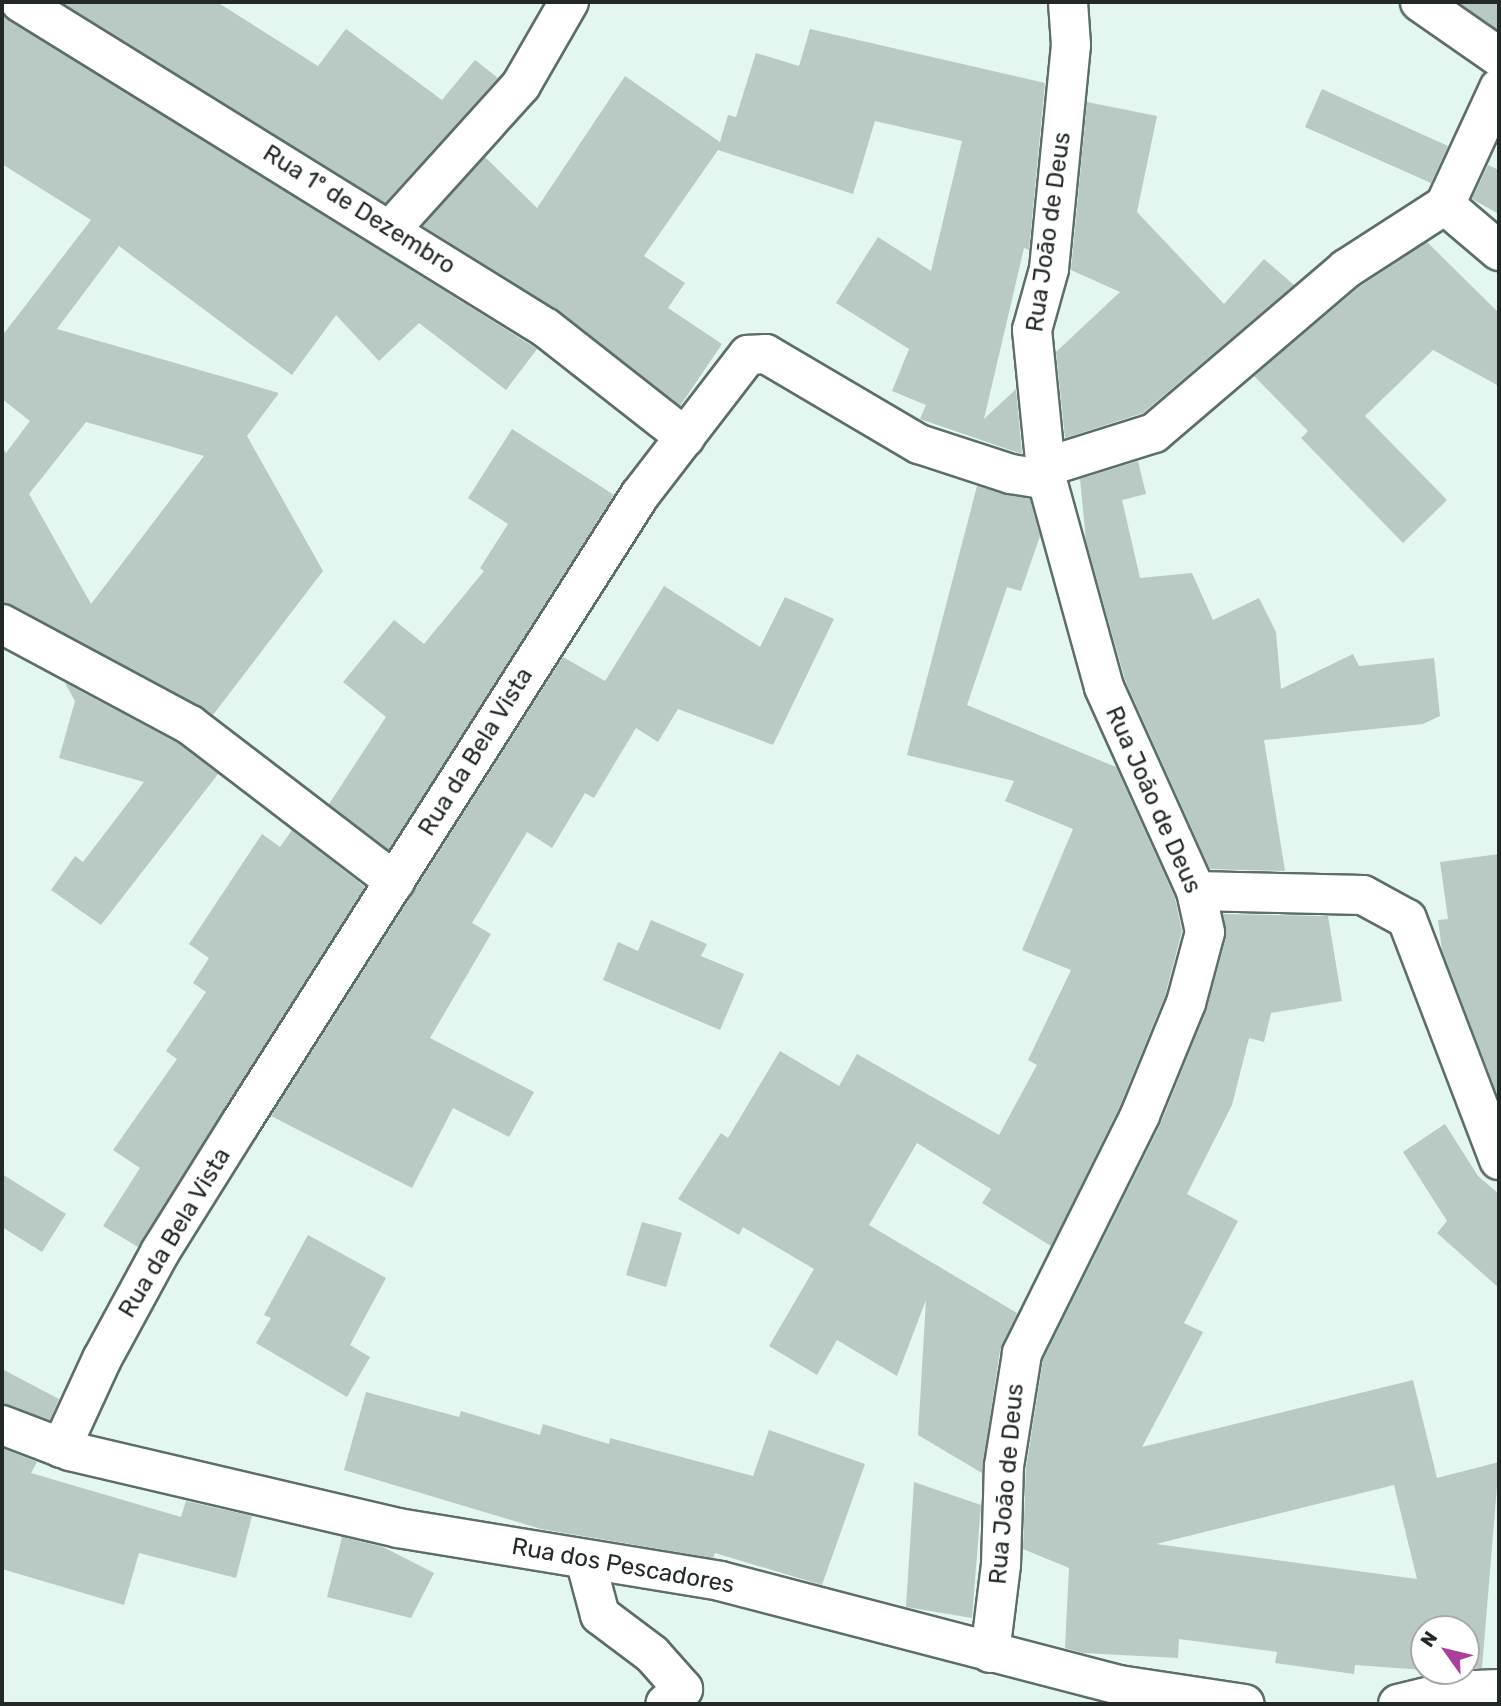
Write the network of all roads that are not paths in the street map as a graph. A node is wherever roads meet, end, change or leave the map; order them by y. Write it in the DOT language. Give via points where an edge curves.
graph roads {
  1 [pos="20,2"];
  2 [pos="569,2"];
  3 [pos="1068,2"];
  4 [pos="1420,2"];
  5 [pos="1499,57"];
  6 [pos="1499,88"];
  7 [pos="1445,205"];
  8 [pos="391,229"];
  9 [pos="1499,251"];
  10 [pos="685,437"];
  11 [pos="1047,473"];
  12 [pos="2,624"];
  13 [pos="395,882"];
  14 [pos="1196,891"];
  15 [pos="1499,1160"];
  16 [pos="2,1425"];
  17 [pos="61,1448"];
  18 [pos="585,1559"];
  19 [pos="990,1653"];
  20 [pos="1499,1689"];
  21 [pos="665,1704"];
  22 [pos="1245,1704"];
  23 [pos="1398,1704"];
  1 -- 8 [label="street, Rua 1º de Dezembro"];
  2 -- 8 [label="street" via="522,85"];
  3 -- 11 [label="street, Rua João de Deus" via="1071,44 1049,269 1032,330"];
  4 -- 5 [label="street"];
  6 -- 7 [label="street"];
  7 -- 9 [label="street"];
  7 -- 11 [label="street" via="1346,269 1154,433"];
  8 -- 10 [label="street, Rua 1º de Dezembro" via="546,328"];
  10 -- 11 [label="street, Rua da Bela Vista" via="748,355 766,354 919,444 1011,474"];
  10 -- 13 [label="street, Rua da Bela Vista" via="640,495"];
  11 -- 14 [label="street, Rua João de Deus" via="1104,687"];
  12 -- 13 [label="street" via="190,725"];
  13 -- 17 [label="street, Rua da Bela Vista" via="160,1252 102,1359"];
  14 -- 15 [label="street" via="1363,895 1407,919"];
  14 -- 19 [label="street, Rua João de Deus" via="1205,932 1186,1003 1140,1115 1022,1353 1012,1401"];
  16 -- 17 [label="street, Rua dos Pescadores"];
  17 -- 18 [label="street, Rua dos Pescadores" via="398,1528"];
  18 -- 19 [label="street, Rua dos Pescadores" via="720,1581"];
  18 -- 21 [label="street" via="600,1615 652,1654 683,1689"];
  19 -- 22 [label="street, Rua dos Pescadores" via="1119,1685"];
  20 -- 23 [label="street" via="1451,1691"];
}
